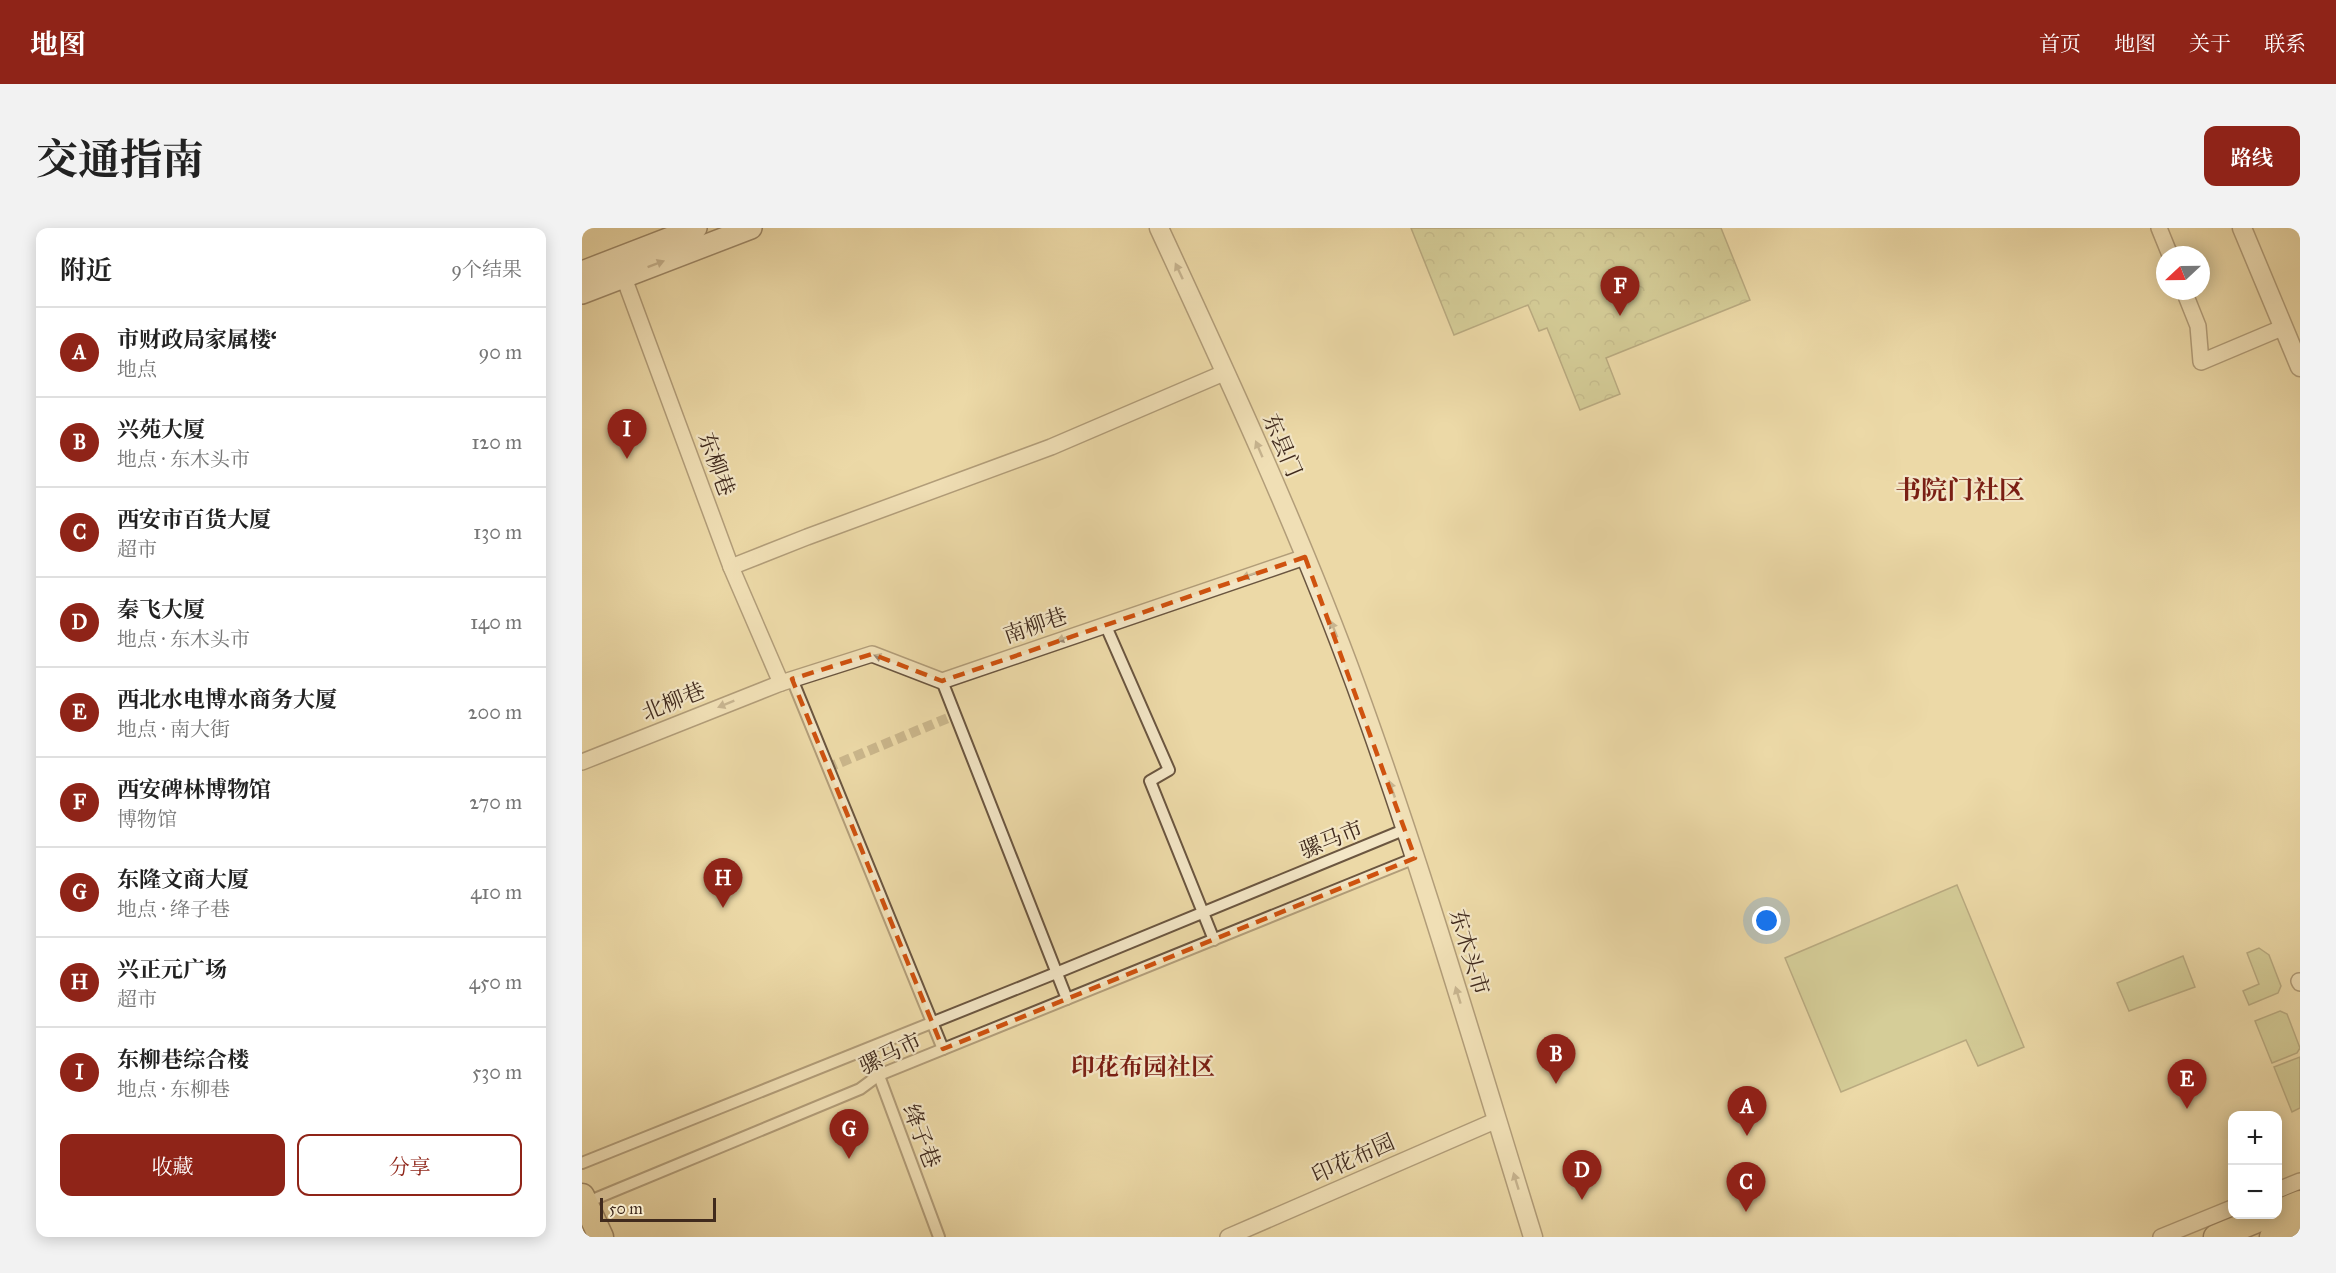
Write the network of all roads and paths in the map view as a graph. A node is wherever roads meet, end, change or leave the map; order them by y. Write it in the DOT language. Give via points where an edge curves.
graph roads {
  1 [pos="696,228"];
  2 [pos="751,228"];
  3 [pos="1160,228"];
  4 [pos="2159,228"];
  5 [pos="2242,228"];
  6 [pos="2166,246"];
  7 [pos="620,268"];
  8 [pos="582,272"];
  9 [pos="582,293"];
  10 [pos="2188,300"];
  11 [pos="2284,327"];
  12 [pos="2300,367"];
  13 [pos="1226,372"];
  14 [pos="1305,557"];
  15 [pos="731,567"];
  16 [pos="1105,624"];
  17 [pos="787,681"];
  18 [pos="942,681"];
  19 [pos="1355,684"];
  20 [pos="582,762"];
  21 [pos="1406,829"];
  22 [pos="1415,858"];
  23 [pos="1203,912"];
  24 [pos="1214,940"];
  25 [pos="1056,973"];
  26 [pos="1066,999"];
  27 [pos="932,1023"];
  28 [pos="869,1049"];
  29 [pos="943,1049"];
  30 [pos="879,1075"];
  31 [pos="1497,1120"];
  32 [pos="582,1163"];
  33 [pos="2300,1181"];
  34 [pos="2282,1188"];
  35 [pos="584,1199"];
  36 [pos="2300,1203"];
  37 [pos="2228,1210"];
  38 [pos="2282,1210"];
  39 [pos="2262,1219"];
  40 [pos="2300,1226"];
  41 [pos="601,1237"];
  42 [pos="939,1237"];
  43 [pos="1228,1237"];
  44 [pos="1533,1237"];
  45 [pos="2161,1237"];
  46 [pos="2216,1237"];
  47 [pos="2272,1237"];
  1 -- 7 [label="main road"];
  7 -- 2 [label="main road, one-way"];
  13 -- 3 [label="street, 东县门, one-way"];
  4 -- 6 [label="street"];
  5 -- 11 [label="street"];
  7 -- 8 [label="main road"];
  7 -- 9 [label="main road"];
  7 -- 15 [label="street, 东柳巷"];
  10 -- 11 [label="street" via="2198,326 2201,362"];
  11 -- 12 [label="street"];
  14 -- 13 [label="street, 东县门, one-way"];
  13 -- 15 [label="street" via="1051,447"];
  14 -- 16 [label="street, 南柳巷, one-way"];
  19 -- 14 [label="street, 东县门, one-way"];
  15 -- 17 [label="street, 东柳巷"];
  16 -- 18 [label="street, 南柳巷, one-way"];
  16 -- 23 [label="street" via="1169,770 1150,781"];
  18 -- 17 [label="street, one-way" via="872,654"];
  17 -- 20 [label="street, 北柳巷, one-way"];
  17 -- 27 [label="street"];
  18 -- 25 [label="street"];
  21 -- 19 [label="street, 东木头市, one-way"];
  21 -- 22 [label="street, 东木头市"];
  21 -- 23 [label="street, 骡马市"];
  22 -- 24 [label="street, 骡马市"];
  31 -- 22 [label="street, 东木头市, one-way"];
  23 -- 24 [label="street"];
  23 -- 25 [label="street, 骡马市"];
  24 -- 26 [label="street, 骡马市"];
  25 -- 26 [label="street"];
  25 -- 27 [label="street, 骡马市"];
  26 -- 29 [label="street, 骡马市"];
  27 -- 28 [label="street, 骡马市"];
  27 -- 29 [label="street"];
  28 -- 30 [label="street, 绛子巷"];
  28 -- 32 [label="street, 骡马市"];
  29 -- 30 [label="street, 骡马市"];
  30 -- 35 [label="street, 骡马市" via="860,1089"];
  30 -- 42 [label="street, 绛子巷"];
  31 -- 43 [label="street, 印花布园"];
  44 -- 31 [label="street, 东木头市, one-way"];
  33 -- 34 [label="street"];
  35 -- 41 [label="main road"];
  36 -- 38 [label="main road"];
  37 -- 45 [label="street"];
  39 -- 46 [label="main road"];
  40 -- 47 [label="main road"];
}
